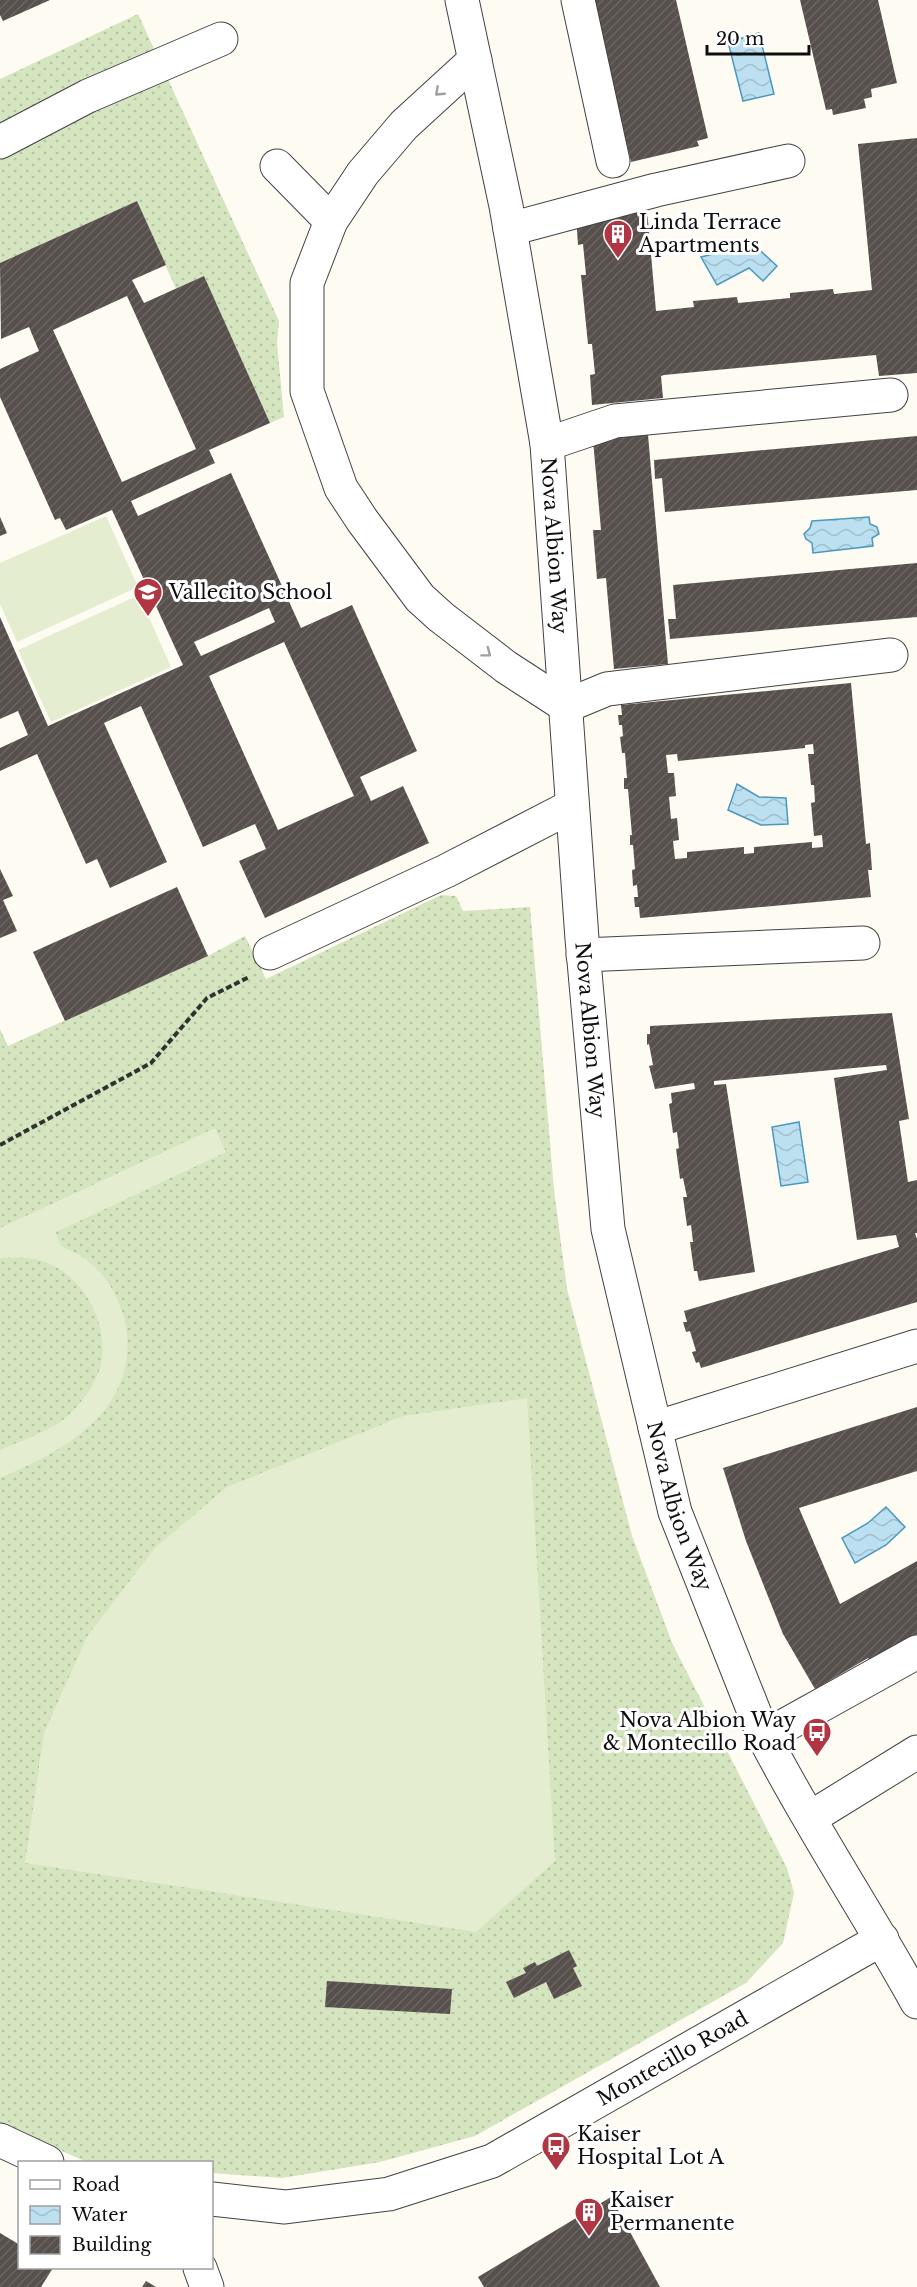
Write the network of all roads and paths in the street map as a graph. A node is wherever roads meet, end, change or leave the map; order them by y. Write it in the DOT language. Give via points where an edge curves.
graph roads {
  1 [pos="462,0"];
  2 [pos="578,0"];
  3 [pos="221,39"];
  4 [pos="475,60"];
  5 [pos="0,142"];
  6 [pos="614,161"];
  7 [pos="788,161"];
  8 [pos="277,166"];
  9 [pos="331,221"];
  10 [pos="510,230"];
  11 [pos="891,395"];
  12 [pos="547,444"];
  13 [pos="891,655"];
  14 [pos="566,706"];
  15 [pos="572,806"];
  16 [pos="863,943"];
  17 [pos="270,953"];
  18 [pos="583,955"];
  19 [pos="0,1145"];
  20 [pos="917,1346"];
  21 [pos="655,1428"];
  22 [pos="917,1652"];
  23 [pos="764,1737"];
  24 [pos="917,1752"];
  25 [pos="810,1818"];
  26 [pos="882,1939"];
  27 [pos="917,2002"];
  28 [pos="0,2140"];
  29 [pos="42,2161"];
  30 [pos="213,2199"];
  31 [pos="200,2269"];
  32 [pos="207,2287"];
  1 -- 4 [label="street, Nova Albion Way"];
  2 -- 6 [label="street"];
  3 -- 5 [label="street" via="88,96"];
  4 -- 9 [label="street, one-way" via="404,125 363,173"];
  4 -- 10 [label="street, Nova Albion Way"];
  7 -- 10 [label="street" via="656,190"];
  8 -- 9 [label="street"];
  9 -- 14 [label="street, one-way" via="307,283 307,391 341,488 420,598 506,667"];
  10 -- 12 [label="street, Nova Albion Way"];
  11 -- 12 [label="street" via="615,421"];
  12 -- 14 [label="street, Nova Albion Way"];
  13 -- 14 [label="street" via="607,689"];
  14 -- 15 [label="street, Nova Albion Way"];
  15 -- 17 [label="street" via="446,871"];
  15 -- 18 [label="street, Nova Albion Way"];
  16 -- 18 [label="street"];
  17 -- 19 [label="path" via="265,968 207,998 151,1063"];
  18 -- 21 [label="street, Nova Albion Way" via="608,1229"];
  20 -- 21 [label="street"];
  21 -- 23 [label="street, Nova Albion Way" via="675,1512"];
  22 -- 23 [label="street"];
  23 -- 25 [label="street, Nova Albion Way"];
  24 -- 25 [label="street"];
  25 -- 26 [label="street, Nova Albion Way"];
  26 -- 27 [label="street, Nova Albion Way"];
  26 -- 30 [label="street, Montecillo Road" via="492,2161 389,2194 285,2207"];
  28 -- 29 [label="street"];
  31 -- 32 [label="street"];
}
